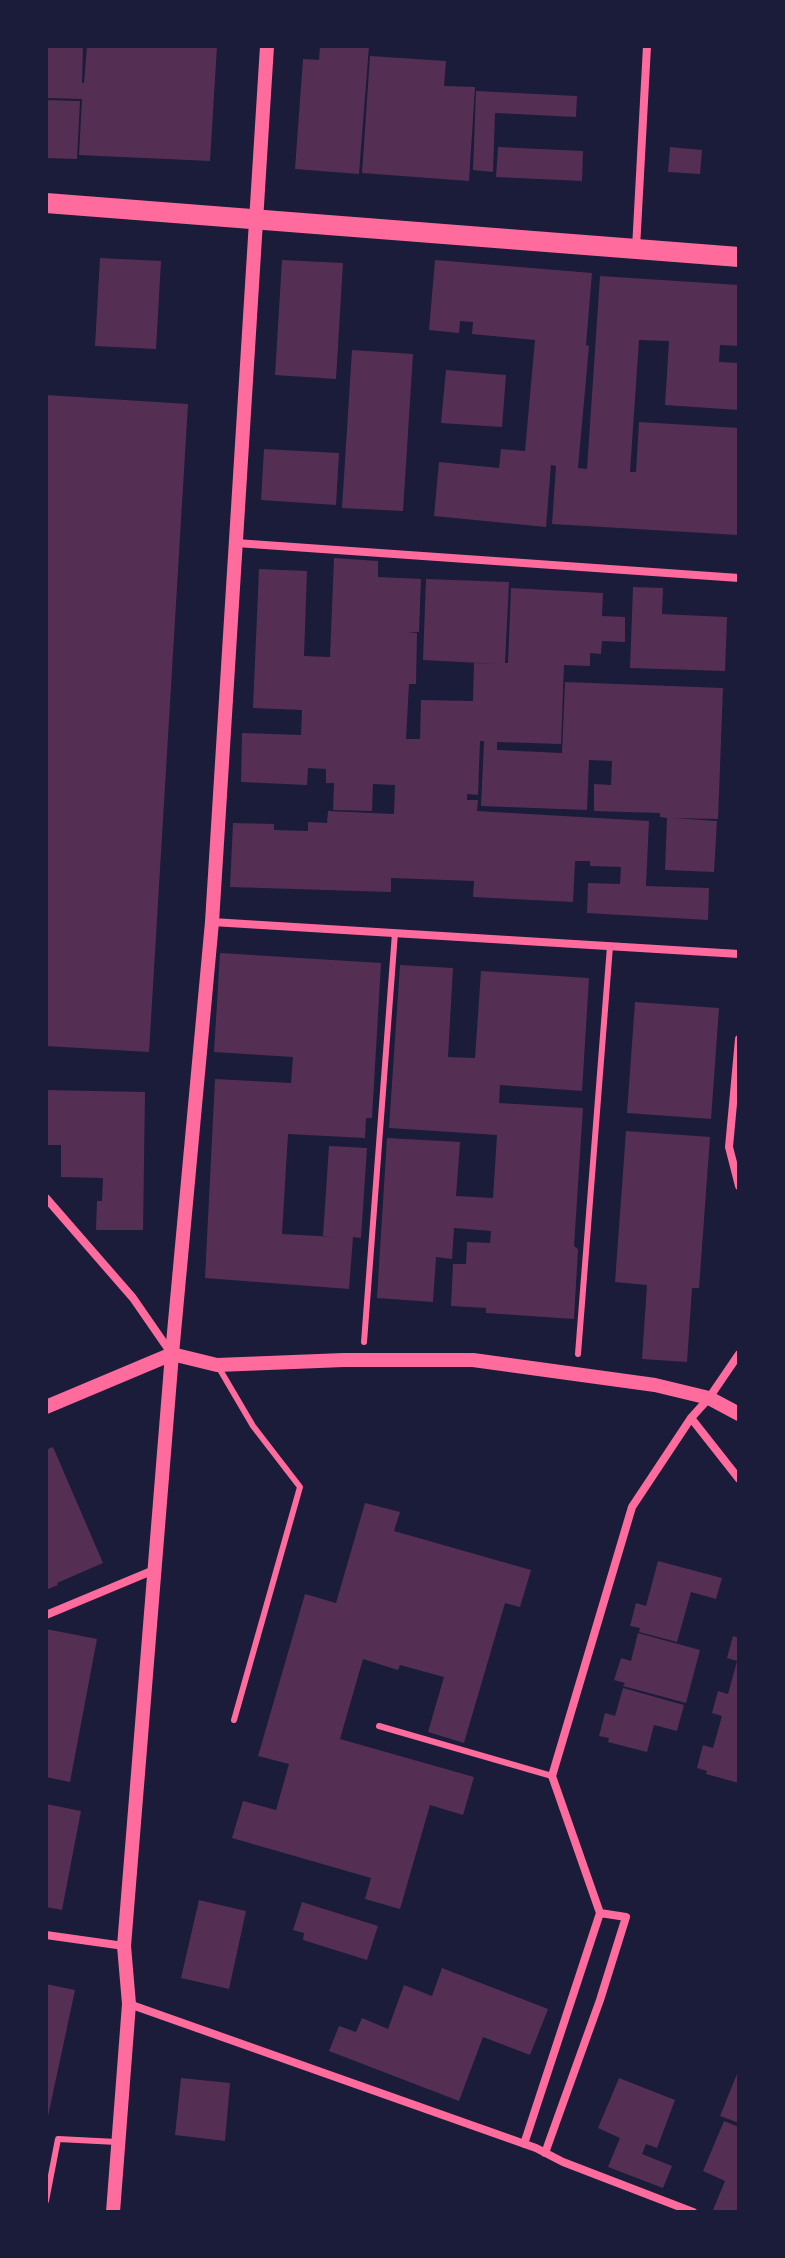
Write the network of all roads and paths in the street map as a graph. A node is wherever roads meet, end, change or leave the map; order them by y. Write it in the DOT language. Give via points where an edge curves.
graph roads {
  1 [pos="267,46"];
  2 [pos="647,46"];
  3 [pos="46,203"];
  4 [pos="256,217"];
  5 [pos="636,249"];
  6 [pos="739,257"];
  7 [pos="236,543"];
  8 [pos="739,578"];
  9 [pos="212,922"];
  10 [pos="395,933"];
  11 [pos="610,946"];
  12 [pos="739,954"];
  13 [pos="739,1039"];
  14 [pos="739,1186"];
  15 [pos="46,1198"];
  16 [pos="364,1342"];
  17 [pos="172,1354"];
  18 [pos="578,1354"];
  19 [pos="739,1354"];
  20 [pos="217,1365"];
  21 [pos="709,1398"];
  22 [pos="46,1407"];
  23 [pos="739,1414"];
  24 [pos="691,1418"];
  25 [pos="739,1479"];
  26 [pos="154,1570"];
  27 [pos="46,1615"];
  28 [pos="234,1720"];
  29 [pos="379,1726"];
  30 [pos="552,1776"];
  31 [pos="600,1913"];
  32 [pos="46,1935"];
  33 [pos="124,1946"];
  34 [pos="129,2004"];
  35 [pos="117,2142"];
  36 [pos="524,2144"];
  37 [pos="545,2153"];
  38 [pos="46,2201"];
  39 [pos="113,2212"];
  40 [pos="693,2212"];
  1 -- 4 [label="street"];
  2 -- 5 [label="street"];
  3 -- 4 [label="main road"];
  4 -- 5 [label="main road"];
  4 -- 7 [label="street"];
  5 -- 6 [label="main road"];
  7 -- 8 [label="street"];
  7 -- 9 [label="street"];
  9 -- 10 [label="street"];
  9 -- 17 [label="street"];
  10 -- 11 [label="street"];
  10 -- 16 [label="lane"];
  11 -- 12 [label="street"];
  11 -- 18 [label="lane"];
  13 -- 14 [label="street" via="729,1147"];
  15 -- 17 [label="street" via="133,1298"];
  17 -- 20 [label="street"];
  17 -- 22 [label="street"];
  17 -- 26 [label="street"];
  19 -- 21 [label="street"];
  20 -- 21 [label="street" via="473,1360 655,1385"];
  20 -- 28 [label="lane" via="253,1426 300,1487"];
  21 -- 23 [label="street"];
  21 -- 24 [label="street"];
  24 -- 25 [label="street"];
  24 -- 30 [label="street" via="632,1507"];
  26 -- 27 [label="street"];
  26 -- 33 [label="street"];
  29 -- 30 [label="lane"];
  30 -- 31 [label="street"];
  31 -- 36 [label="street"];
  31 -- 37 [label="street" via="626,1917"];
  32 -- 33 [label="street"];
  33 -- 34 [label="street"];
  34 -- 35 [label="street"];
  34 -- 36 [label="street"];
  35 -- 38 [label="lane" via="58,2139"];
  35 -- 39 [label="street"];
  36 -- 37 [label="street"];
  37 -- 40 [label="street"];
}
